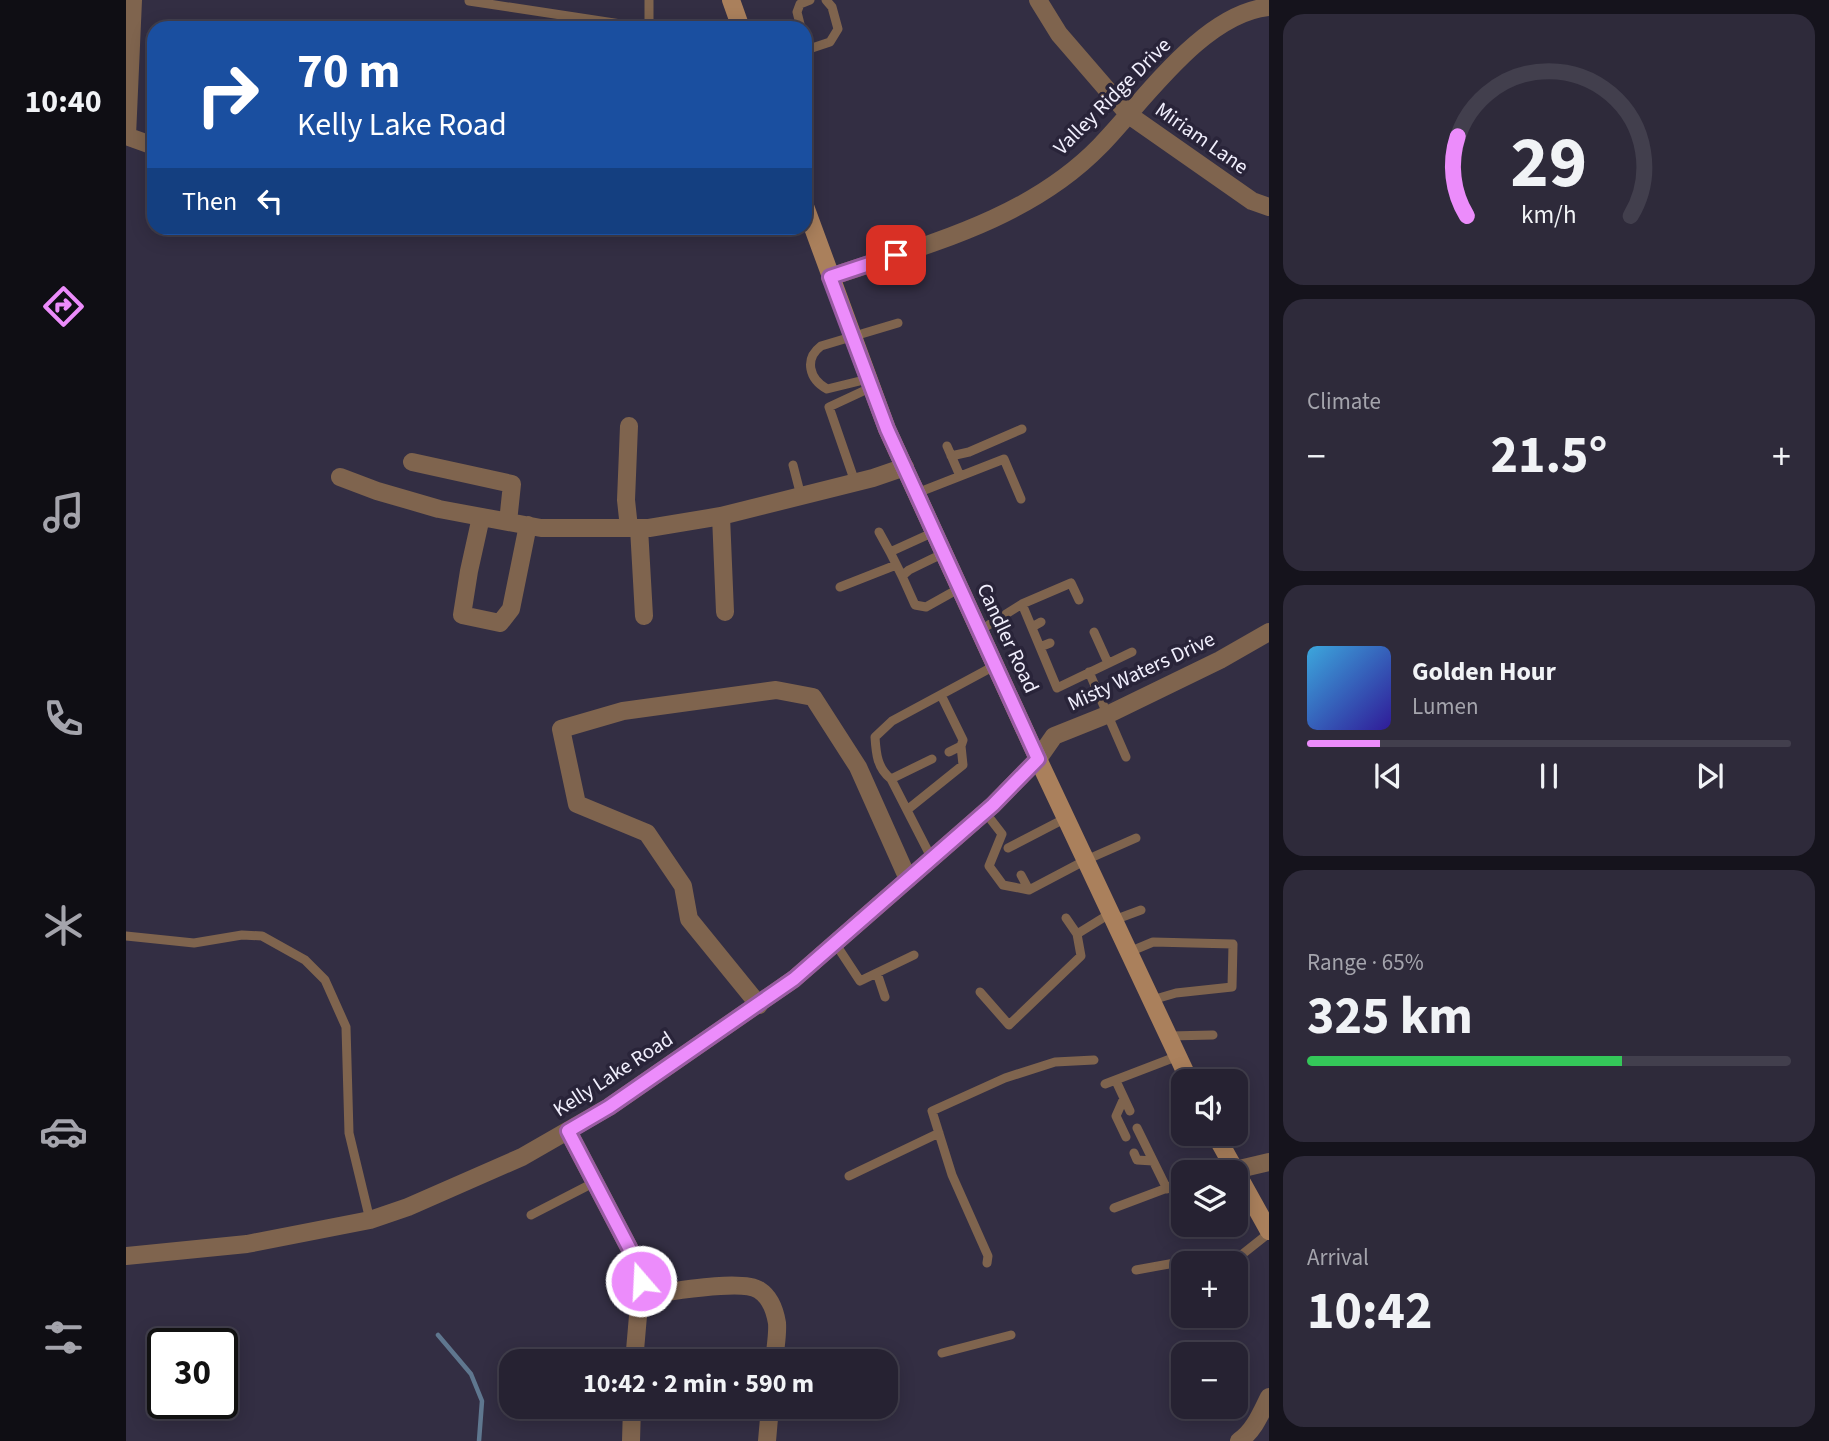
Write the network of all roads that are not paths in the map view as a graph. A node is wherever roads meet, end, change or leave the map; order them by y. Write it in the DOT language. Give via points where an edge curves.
graph roads {
  1 [pos="133,0"];
  2 [pos="649,0"];
  3 [pos="731,0"];
  4 [pos="810,0"];
  5 [pos="826,0"];
  6 [pos="1038,0"];
  7 [pos="469,1"];
  8 [pos="1269,7"];
  9 [pos="602,21"];
  10 [pos="648,21"];
  11 [pos="738,21"];
  12 [pos="798,21"];
  13 [pos="812,48"];
  14 [pos="1129,115"];
  15 [pos="127,136"];
  16 [pos="147,143"];
  17 [pos="1269,207"];
  18 [pos="812,226"];
  19 [pos="830,277"];
  20 [pos="898,323"];
  21 [pos="853,338"];
  22 [pos="870,383"];
  23 [pos="629,426"];
  24 [pos="1022,429"];
  25 [pos="412,462"];
  26 [pos="793,465"];
  27 [pos="905,467"];
  28 [pos="960,476"];
  29 [pos="340,477"];
  30 [pos="855,482"];
  31 [pos="917,493"];
  32 [pos="801,496"];
  33 [pos="1021,499"];
  34 [pos="721,516"];
  35 [pos="481,517"];
  36 [pos="508,522"];
  37 [pos="528,525"];
  38 [pos="634,528"];
  39 [pos="879,532"];
  40 [pos="934,532"];
  41 [pos="890,552"];
  42 [pos="944,553"];
  43 [pos="896,565"];
  44 [pos="902,576"];
  45 [pos="840,587"];
  46 [pos="960,588"];
  47 [pos="1079,600"];
  48 [pos="1022,604"];
  49 [pos="725,612"];
  50 [pos="644,616"];
  51 [pos="1041,622"];
  52 [pos="1032,627"];
  53 [pos="979,631"];
  54 [pos="1094,632"];
  55 [pos="1268,633"];
  56 [pos="1050,643"];
  57 [pos="1040,647"];
  58 [pos="1132,652"];
  59 [pos="1108,663"];
  60 [pos="996,665"];
  61 [pos="1089,673"];
  62 [pos="941,695"];
  63 [pos="1109,714"];
  64 [pos="961,746"];
  65 [pos="949,752"];
  66 [pos="1126,757"];
  67 [pos="933,759"];
  68 [pos="1038,759"];
  69 [pos="891,779"];
  70 [pos="907,810"];
  71 [pos="985,812"];
  72 [pos="1066,818"];
  73 [pos="1002,834"];
  74 [pos="1136,838"];
  75 [pos="1008,848"];
  76 [pos="932,859"];
  77 [pos="1014,859"];
  78 [pos="1086,860"];
  79 [pos="1021,875"];
  80 [pos="908,879"];
  81 [pos="1029,890"];
  82 [pos="1141,910"];
  83 [pos="1112,916"];
  84 [pos="1066,918"];
  85 [pos="1077,934"];
  86 [pos="126,936"];
  87 [pos="835,943"];
  88 [pos="1129,952"];
  89 [pos="914,955"];
  90 [pos="877,973"];
  91 [pos="980,992"];
  92 [pos="885,997"];
  93 [pos="1152,1000"];
  94 [pos="759,1005"];
  95 [pos="1213,1035"];
  96 [pos="1169,1036"];
  97 [pos="1178,1056"];
  98 [pos="1094,1060"];
  99 [pos="1184,1069"];
  100 [pos="1116,1081"];
  101 [pos="1105,1084"];
  102 [pos="1124,1098"];
  103 [pos="1130,1111"];
  104 [pos="1138,1128"];
  105 [pos="568,1131"];
  106 [pos="939,1133"];
  107 [pos="1126,1137"];
  108 [pos="1134,1153"];
  109 [pos="1153,1161"];
  110 [pos="1269,1162"];
  111 [pos="1248,1165"];
  112 [pos="849,1176"];
  113 [pos="595,1182"];
  114 [pos="1171,1187"];
  115 [pos="1167,1189"];
  116 [pos="1248,1194"];
  117 [pos="1114,1208"];
  118 [pos="531,1215"];
  119 [pos="370,1220"];
  120 [pos="1269,1232"];
  121 [pos="1244,1251"];
  122 [pos="126,1256"];
  123 [pos="986,1263"];
  124 [pos="1171,1264"];
  125 [pos="1136,1270"];
  126 [pos="639,1296"];
  127 [pos="1012,1335"];
  128 [pos="635,1349"];
  129 [pos="775,1349"];
  130 [pos="942,1353"];
  131 [pos="1269,1397"];
  132 [pos="632,1419"];
  133 [pos="769,1419"];
  134 [pos="631,1441"];
  135 [pos="767,1441"];
  136 [pos="1239,1441"];
  1 -- 15 [label="street"];
  2 -- 10 [label="lane"];
  3 -- 11 [label="main road"];
  4 -- 12 [label="lane" via="800,4"];
  5 -- 13 [label="lane" via="838,29 830,42"];
  6 -- 14 [label="street, Miriam Lane" via="1059,34"];
  7 -- 9 [label="lane"];
  8 -- 14 [label="street, Valley Ridge Drive" via="1225,23 1191,48"];
  14 -- 17 [label="street, Miriam Lane" via="1252,201"];
  14 -- 19 [label="street, Valley Ridge Drive" via="1059,182 1023,205"];
  15 -- 16 [label="street"];
  18 -- 19 [label="main road, Candler Road"];
  19 -- 21 [label="main road, Candler Road"];
  20 -- 21 [label="lane"];
  21 -- 22 [label="main road, Candler Road"];
  21 -- 22 [label="lane" via="812,353 812,370 818,384 827,389"];
  22 -- 27 [label="main road, Candler Road"];
  22 -- 30 [label="lane" via="829,407"];
  23 -- 38 [label="street" via="626,500"];
  24 -- 28 [label="lane" via="969,452 949,451"];
  25 -- 36 [label="street" via="512,484"];
  26 -- 32 [label="lane"];
  27 -- 30 [label="street"];
  27 -- 31 [label="main road, Candler Road"];
  28 -- 31 [label="lane"];
  28 -- 33 [label="lane" via="1004,459"];
  29 -- 35 [label="street" via="439,509"];
  30 -- 32 [label="street"];
  31 -- 40 [label="main road, Candler Road"];
  32 -- 34 [label="street"];
  34 -- 38 [label="street"];
  34 -- 49 [label="street"];
  35 -- 36 [label="street"];
  35 -- 37 [label="street" via="462,615 500,623 511,609"];
  36 -- 37 [label="street"];
  37 -- 38 [label="street"];
  38 -- 50 [label="street"];
  39 -- 41 [label="lane"];
  40 -- 41 [label="lane"];
  40 -- 42 [label="main road, Candler Road"];
  41 -- 43 [label="lane"];
  42 -- 44 [label="lane"];
  42 -- 46 [label="main road, Candler Road"];
  43 -- 44 [label="lane"];
  43 -- 45 [label="lane"];
  44 -- 46 [label="lane" via="920,607"];
  46 -- 53 [label="main road, Candler Road"];
  47 -- 48 [label="lane" via="1071,583"];
  48 -- 52 [label="lane"];
  48 -- 53 [label="lane"];
  51 -- 52 [label="lane"];
  52 -- 57 [label="lane"];
  53 -- 60 [label="main road, Candler Road"];
  54 -- 59 [label="lane"];
  55 -- 63 [label="street, Misty Waters Drive"];
  56 -- 57 [label="lane"];
  57 -- 61 [label="lane" via="1057,688"];
  58 -- 59 [label="lane"];
  59 -- 61 [label="lane"];
  60 -- 62 [label="lane"];
  60 -- 68 [label="main road, Candler Road"];
  61 -- 63 [label="lane"];
  62 -- 64 [label="lane" via="963,740"];
  62 -- 69 [label="lane" via="892,721 875,737 877,758"];
  63 -- 66 [label="lane"];
  63 -- 68 [label="street, Misty Waters Drive" via="1054,736"];
  64 -- 65 [label="lane"];
  64 -- 70 [label="lane" via="962,765"];
  67 -- 69 [label="lane"];
  68 -- 71 [label="street, Kelly Lake Road"];
  68 -- 72 [label="main road, Candler Road"];
  69 -- 70 [label="lane"];
  70 -- 76 [label="lane"];
  71 -- 73 [label="lane"];
  71 -- 76 [label="street, Kelly Lake Road"];
  72 -- 75 [label="lane"];
  72 -- 78 [label="main road, Candler Road"];
  73 -- 75 [label="lane"];
  73 -- 81 [label="lane" via="989,866 1003,885"];
  74 -- 78 [label="lane"];
  75 -- 77 [label="lane"];
  76 -- 80 [label="street, Kelly Lake Road"];
  78 -- 81 [label="lane"];
  78 -- 83 [label="main road, Candler Road"];
  79 -- 81 [label="lane"];
  80 -- 87 [label="street, Kelly Lake Road"];
  80 -- 94 [label="street" via="858,767 813,697 776,690 623,711 561,729 577,804 647,832 682,886 689,919"];
  82 -- 83 [label="lane"];
  83 -- 85 [label="lane"];
  83 -- 88 [label="main road, Candler Road"];
  84 -- 85 [label="lane"];
  85 -- 91 [label="lane" via="1080,956 1009,1025"];
  86 -- 119 [label="lane" via="194,943 262,936 305,960 325,980 346,1027 349,1133"];
  87 -- 90 [label="lane" via="860,981"];
  87 -- 94 [label="street, Kelly Lake Road"];
  88 -- 93 [label="main road, Candler Road"];
  88 -- 93 [label="lane" via="1153,942 1233,944 1232,987"];
  89 -- 90 [label="lane"];
  90 -- 92 [label="lane"];
  93 -- 96 [label="main road, Candler Road"];
  94 -- 105 [label="street, Kelly Lake Road"];
  95 -- 96 [label="lane"];
  96 -- 97 [label="main road, Candler Road"];
  97 -- 99 [label="main road, Candler Road"];
  97 -- 100 [label="lane"];
  98 -- 106 [label="lane" via="1055,1062 932,1111"];
  100 -- 101 [label="lane"];
  100 -- 102 [label="lane"];
  102 -- 103 [label="lane"];
  102 -- 107 [label="lane" via="1116,1116"];
  104 -- 109 [label="lane"];
  105 -- 113 [label="street"];
  105 -- 119 [label="street, Kelly Lake Road" via="522,1157"];
  106 -- 112 [label="lane"];
  106 -- 123 [label="lane" via="988,1256"];
  108 -- 109 [label="lane" via="1137,1160"];
  109 -- 115 [label="lane"];
  110 -- 111 [label="street"];
  113 -- 118 [label="lane"];
  113 -- 126 [label="street" via="636,1261"];
  114 -- 115 [label="lane"];
  115 -- 117 [label="lane"];
  116 -- 120 [label="main road"];
  119 -- 122 [label="street, Kelly Lake Road" via="247,1244"];
  120 -- 121 [label="lane"];
  124 -- 125 [label="lane"];
  126 -- 128 [label="street"];
  126 -- 129 [label="street" via="738,1284 759,1289 772,1306 777,1324"];
  127 -- 130 [label="lane"];
  131 -- 136 [label="street" via="1247,1436"];
  132 -- 134 [label="street"];
  133 -- 135 [label="street"];
}
